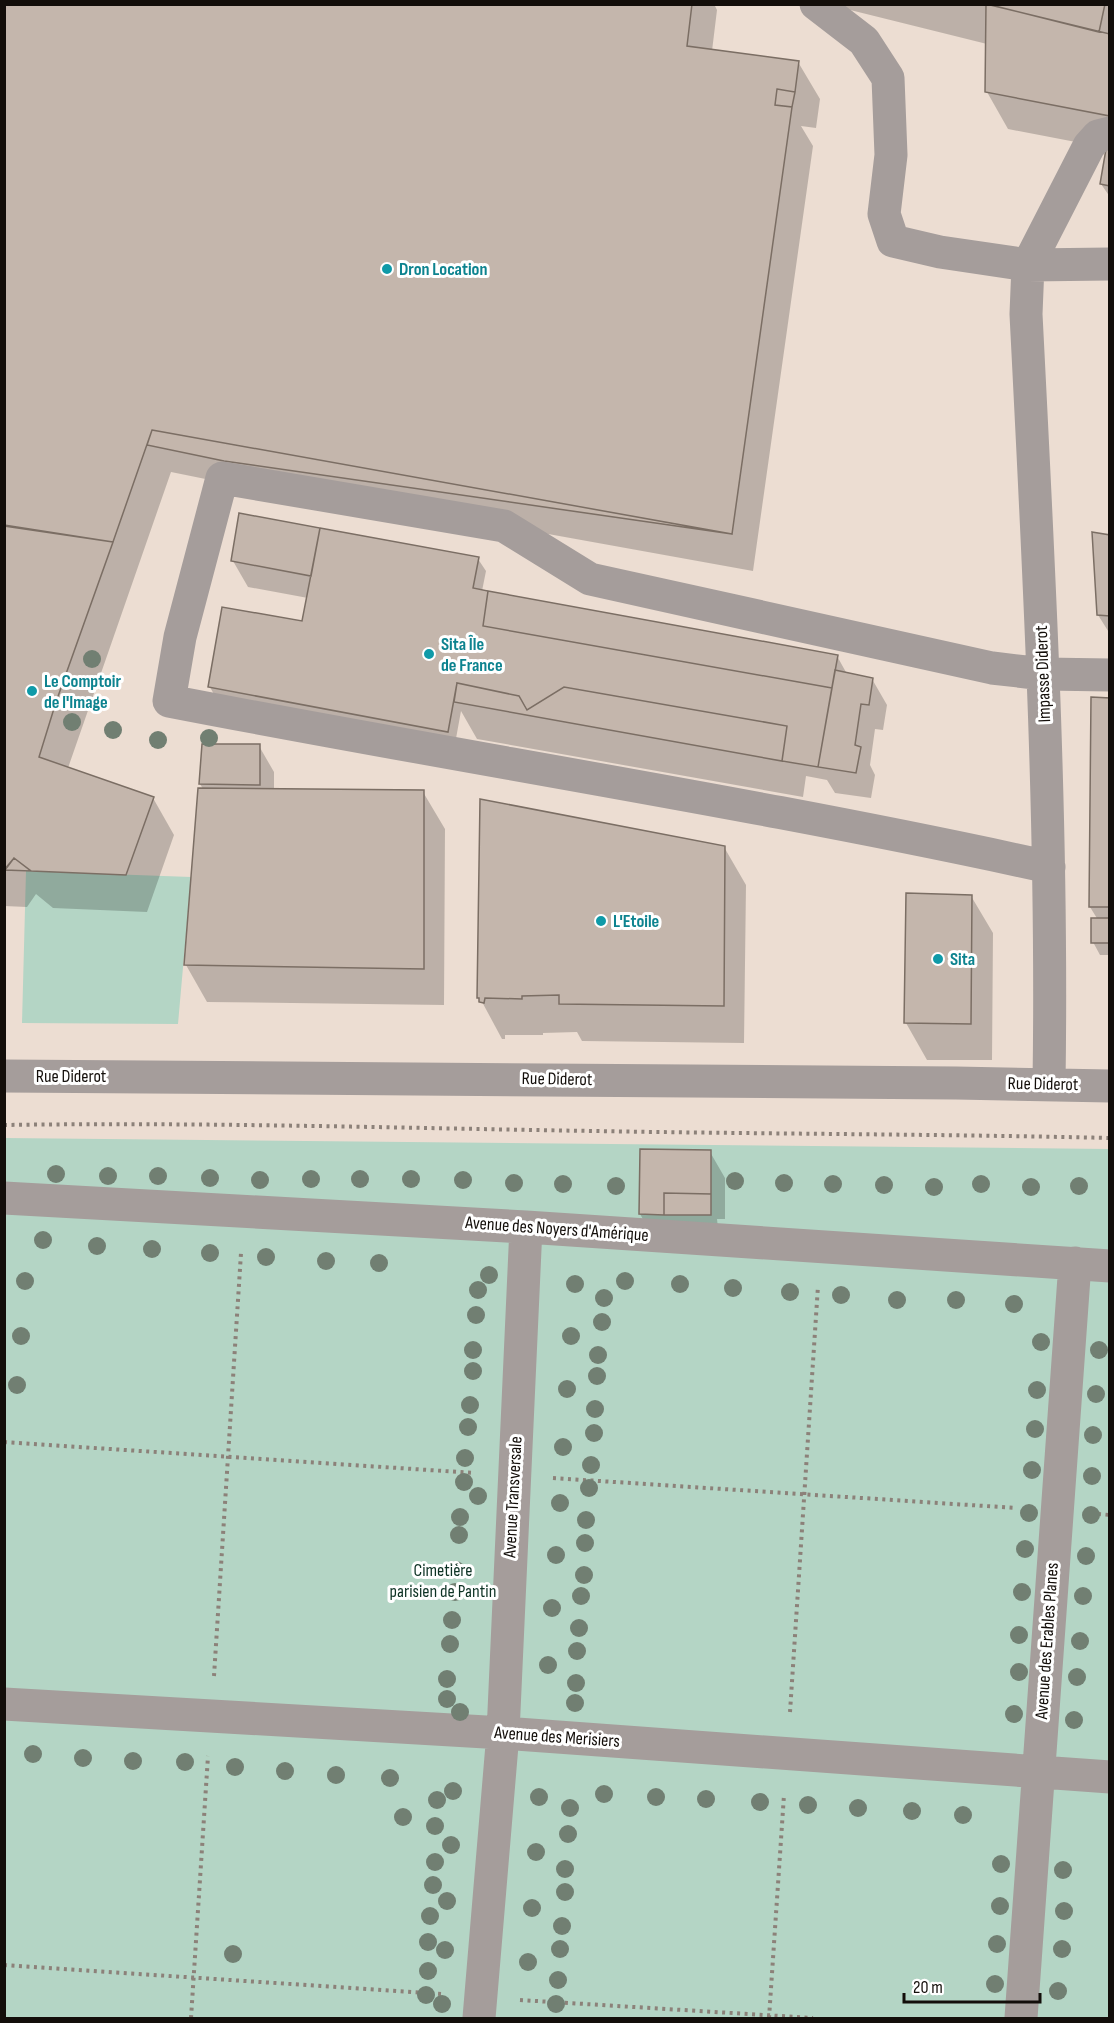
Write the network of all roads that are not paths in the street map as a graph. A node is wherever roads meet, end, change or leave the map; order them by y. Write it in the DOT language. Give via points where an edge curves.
graph roads {
  1 [pos="816,4"];
  2 [pos="1110,133"];
  3 [pos="1110,264"];
  4 [pos="1028,266"];
  5 [pos="1044,674"];
  6 [pos="1110,675"];
  7 [pos="1049,867"];
  8 [pos="4,1076"];
  9 [pos="1049,1084"];
  10 [pos="1110,1086"];
  11 [pos="4,1198"];
  12 [pos="526,1227"];
  13 [pos="1075,1263"];
  14 [pos="1110,1266"];
  15 [pos="4,1704"];
  16 [pos="503,1733"];
  17 [pos="1037,1772"];
  18 [pos="1110,1777"];
  19 [pos="480,2008"];
  20 [pos="1021,2019"];
  1 -- 4 [label="street" via="864,41 888,78 891,154 884,214 893,241"];
  2 -- 4 [label="street" via="1098,136 1089,146"];
  3 -- 4 [label="street"];
  4 -- 5 [label="street, Impasse Diderot" via="1026,314"];
  5 -- 6 [label="street"];
  5 -- 7 [label="street, Impasse Diderot"];
  5 -- 7 [label="street" via="992,668 590,579 504,526 222,478 180,637 169,701 896,834"];
  7 -- 9 [label="street, Impasse Diderot"];
  8 -- 9 [label="street, Rue Diderot"];
  9 -- 10 [label="street, Rue Diderot"];
  11 -- 12 [label="street, Avenue des Noyers d'Amérique"];
  12 -- 13 [label="street, Avenue des Noyers d'Amérique"];
  12 -- 16 [label="street, Avenue Transversale"];
  13 -- 14 [label="street, Avenue des Noyers d'Amérique"];
  13 -- 17 [label="street, Avenue des Erables Planes"];
  15 -- 16 [label="street, Avenue des Merisiers"];
  16 -- 17 [label="street, Avenue des Merisiers"];
  16 -- 19 [label="street, Avenue Transversale"];
  17 -- 18 [label="street, Avenue des Merisiers"];
  17 -- 20 [label="street, Avenue des Erables Planes"];
}
